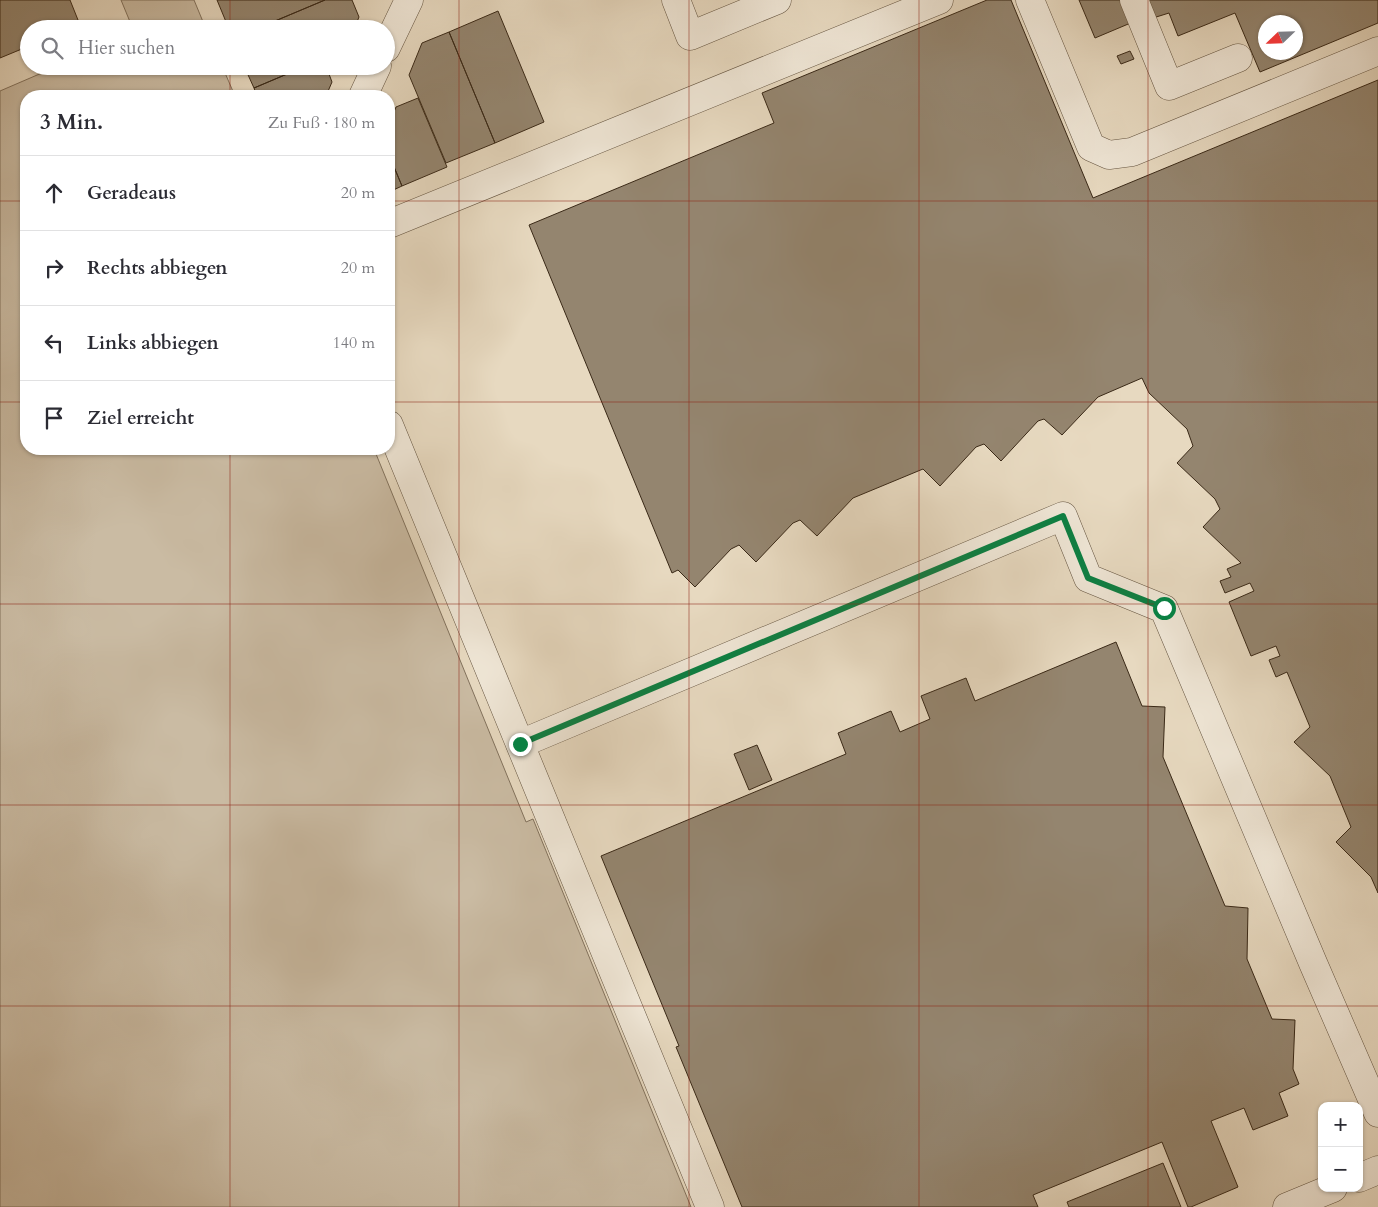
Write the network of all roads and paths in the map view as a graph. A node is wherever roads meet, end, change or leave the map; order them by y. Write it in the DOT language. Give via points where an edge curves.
graph roads {
  1 [pos="409,0"];
  2 [pos="676,0"];
  3 [pos="777,0"];
  4 [pos="939,0"];
  5 [pos="1030,0"];
  6 [pos="1134,0"];
  7 [pos="747,6"];
  8 [pos="395,29"];
  9 [pos="1378,51"];
  10 [pos="1238,58"];
  11 [pos="373,75"];
  12 [pos="366,90"];
  13 [pos="395,222"];
  14 [pos="395,440"];
  15 [pos="520,744"];
  16 [pos="1378,1113"];
  17 [pos="1378,1170"];
  18 [pos="1363,1176"];
  19 [pos="1323,1192"];
  20 [pos="710,1207"];
  21 [pos="1287,1207"];
  1 -- 8 [label="lane"];
  2 -- 7 [label="lane" via="690,36"];
  3 -- 7 [label="lane"];
  4 -- 13 [label="lane"];
  5 -- 9 [label="lane" via="1091,147 1109,155 1132,152"];
  6 -- 10 [label="lane" via="1169,86"];
  11 -- 12 [label="lane"];
  14 -- 15 [label="lane"];
  15 -- 16 [label="lane" via="1063,516 1088,578 1164,608"];
  15 -- 20 [label="lane"];
  17 -- 18 [label="lane"];
  19 -- 21 [label="lane"];
}
